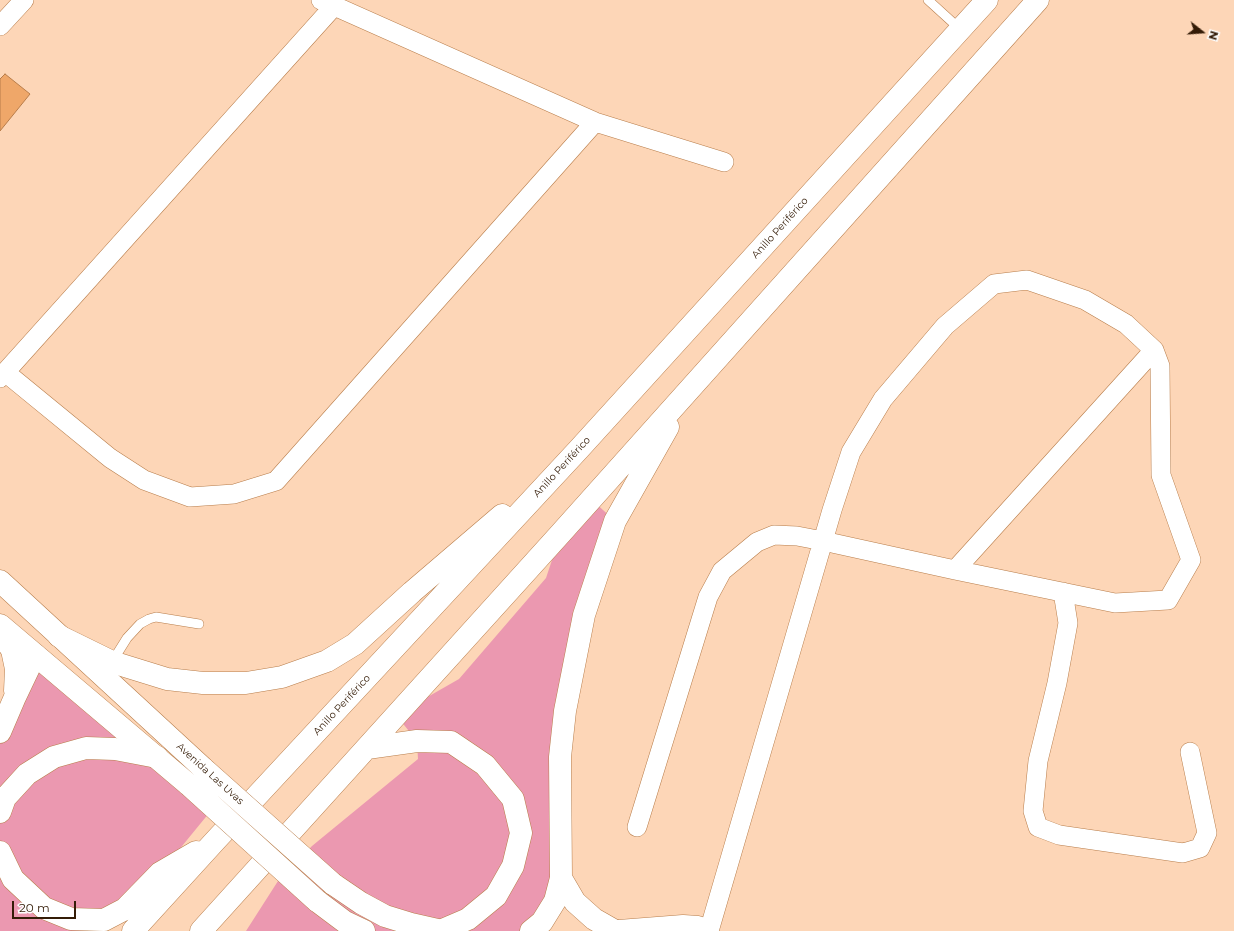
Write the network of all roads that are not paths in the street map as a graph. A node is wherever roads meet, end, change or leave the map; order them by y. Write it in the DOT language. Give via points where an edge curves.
graph roads {
  1 [pos="24,0"];
  2 [pos="928,0"];
  3 [pos="987,0"];
  4 [pos="1038,0"];
  5 [pos="327,3"];
  6 [pos="0,26"];
  7 [pos="960,30"];
  8 [pos="595,122"];
  9 [pos="724,162"];
  10 [pos="1154,350"];
  11 [pos="2,375"];
  12 [pos="687,392"];
  13 [pos="579,449"];
  14 [pos="823,541"];
  15 [pos="955,570"];
  16 [pos="0,581"];
  17 [pos="1063,592"];
  18 [pos="199,624"];
  19 [pos="0,625"];
  20 [pos="0,632"];
  21 [pos="59,636"];
  22 [pos="35,655"];
  23 [pos="112,662"];
  24 [pos="15,697"];
  25 [pos="0,732"];
  26 [pos="367,748"];
  27 [pos="1190,752"];
  28 [pos="157,757"];
  29 [pos="198,764"];
  30 [pos="0,812"];
  31 [pos="638,827"];
  32 [pos="214,842"];
  33 [pos="0,852"];
  34 [pos="561,878"];
  35 [pos="133,931"];
  36 [pos="201,931"];
  37 [pos="364,931"];
  38 [pos="441,931"];
  39 [pos="531,931"];
  40 [pos="615,931"];
  41 [pos="619,931"];
  42 [pos="702,931"];
  43 [pos="709,931"];
  1 -- 6 [label="street"];
  2 -- 7 [label="lane"];
  3 -- 7 [label="main road, Anillo Periférico"];
  4 -- 12 [label="main road"];
  5 -- 8 [label="street"];
  5 -- 11 [label="street"];
  7 -- 13 [label="main road, Anillo Periférico"];
  8 -- 9 [label="street"];
  8 -- 11 [label="street" via="276,481 234,494 190,497 144,480 110,458"];
  10 -- 14 [label="street" via="1126,324 1085,300 1027,280 994,284 945,326 883,399 851,452"];
  10 -- 15 [label="street"];
  10 -- 17 [label="street" via="1160,366 1161,475 1191,560 1168,600 1114,603"];
  12 -- 26 [label="main road"];
  12 -- 34 [label="main road" via="615,521 584,615 565,711 560,758"];
  13 -- 23 [label="main road" via="412,592 356,644 327,661 282,677 246,683 203,683 167,679"];
  13 -- 32 [label="main road, Anillo Periférico"];
  14 -- 15 [label="street"];
  14 -- 31 [label="street" via="774,535 757,542 722,572 708,597"];
  14 -- 43 [label="street"];
  15 -- 17 [label="street"];
  16 -- 21 [label="main road, Avenida Las Uvas"];
  17 -- 27 [label="street" via="1068,623 1038,761 1033,811 1038,827 1059,835 1183,853 1200,848 1207,833"];
  18 -- 23 [label="lane" via="156,617 149,619 140,624 127,638"];
  19 -- 22 [label="main road"];
  20 -- 24 [label="main road" via="12,650 16,669"];
  21 -- 23 [label="main road"];
  21 -- 29 [label="main road, Avenida Las Uvas"];
  22 -- 24 [label="main road"];
  22 -- 28 [label="main road"];
  22 -- 29 [label="main road" via="46,650 63,656 138,722"];
  24 -- 25 [label="main road"];
  26 -- 36 [label="main road"];
  26 -- 38 [label="main road" via="417,741 451,742 485,765 513,799 521,833 513,866 496,896 468,919"];
  28 -- 30 [label="main road" via="115,749 86,748 54,757 27,774 5,798"];
  28 -- 37 [label="main road, bridge" via="317,901 345,922"];
  29 -- 38 [label="main road, Avenida Las Uvas, bridge" via="333,884 385,916"];
  32 -- 33 [label="main road" via="160,873 124,909 104,920 72,919 44,908 13,879"];
  32 -- 35 [label="main road, Anillo Periférico"];
  34 -- 39 [label="main road" via="555,901 542,922"];
  34 -- 40 [label="main road" via="575,902 594,919"];
  41 -- 42 [label="main road" via="683,926"];
}
